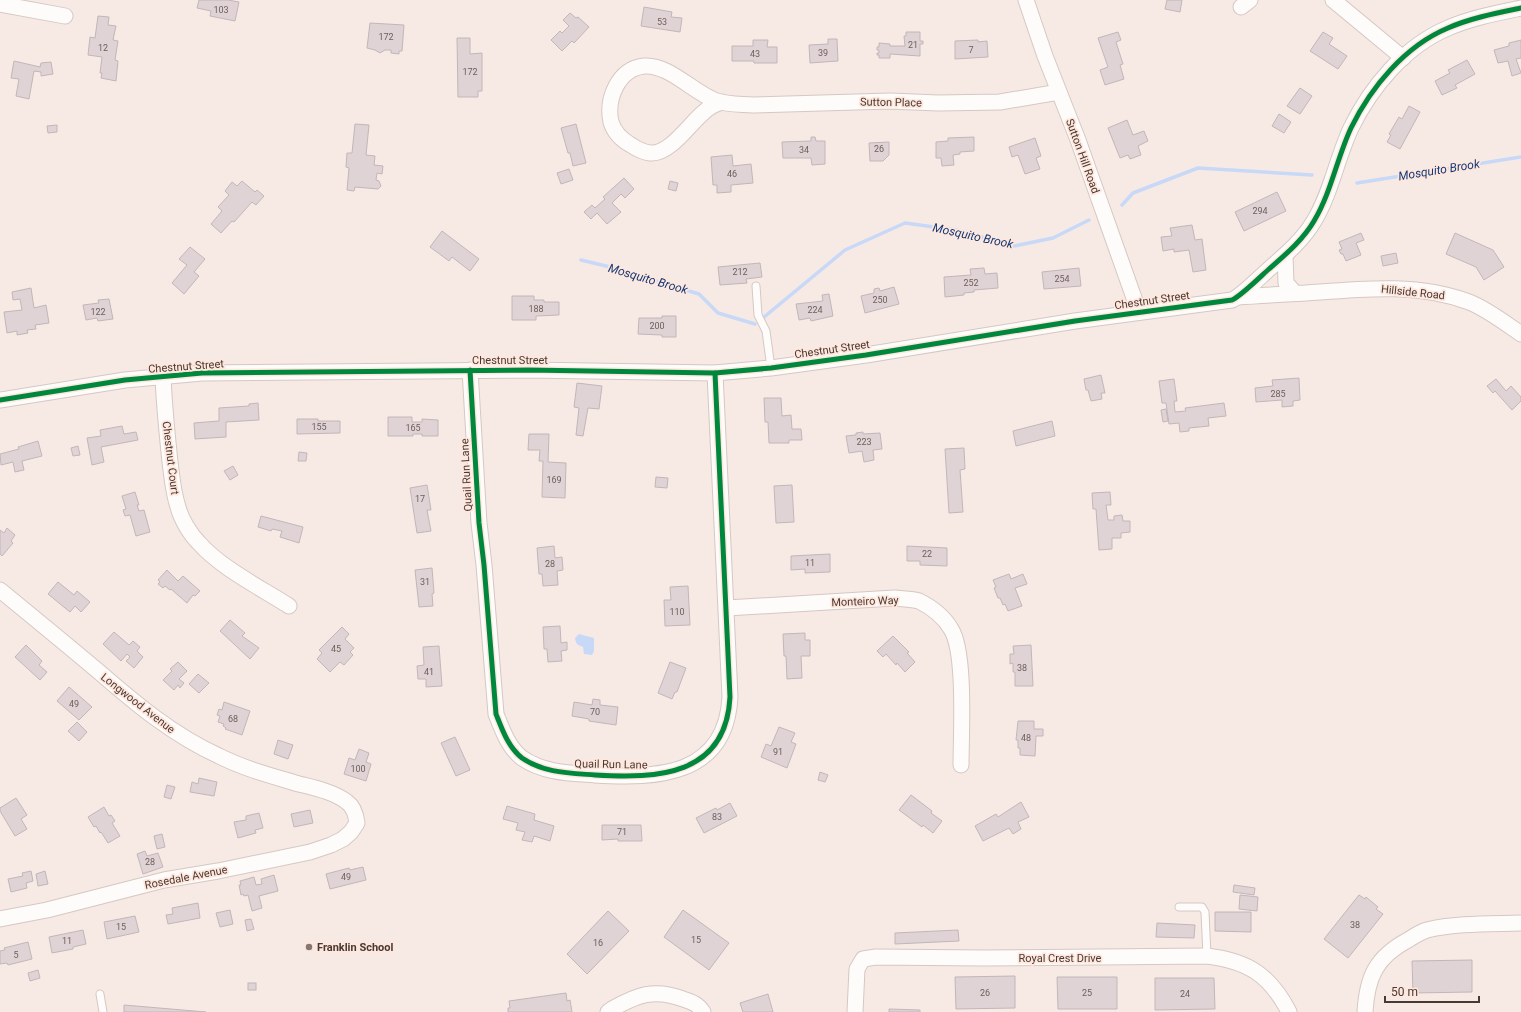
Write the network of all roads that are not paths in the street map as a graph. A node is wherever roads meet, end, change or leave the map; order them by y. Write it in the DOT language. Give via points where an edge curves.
graph roads {
  1 [pos="1026,0"];
  2 [pos="1333,0"];
  3 [pos="0,4"];
  4 [pos="1521,8"];
  5 [pos="65,16"];
  6 [pos="1403,58"];
  7 [pos="1059,92"];
  8 [pos="722,102"];
  9 [pos="1285,255"];
  10 [pos="756,286"];
  11 [pos="1295,293"];
  12 [pos="1238,297"];
  13 [pos="1139,312"];
  14 [pos="1521,334"];
  15 [pos="771,368"];
  16 [pos="470,370"];
  17 [pos="715,373"];
  18 [pos="163,376"];
  19 [pos="0,400"];
  20 [pos="0,590"];
  21 [pos="289,606"];
  22 [pos="726,608"];
  23 [pos="961,766"];
  24 [pos="356,816"];
  25 [pos="1179,906"];
  26 [pos="0,919"];
  27 [pos="1521,923"];
  28 [pos="1207,956"];
  29 [pos="100,994"];
  30 [pos="103,1012"];
  31 [pos="608,1012"];
  32 [pos="703,1012"];
  33 [pos="855,1012"];
  34 [pos="1289,1012"];
  35 [pos="1365,1012"];
  1 -- 7 [label="street, Sutton Hill Road"];
  2 -- 6 [label="street"];
  3 -- 5 [label="street"];
  4 -- 6 [label="street, Chestnut Street" via="1448,27 1429,37"];
  6 -- 9 [label="street, Chestnut Street" via="1375,89 1351,128 1315,220 1298,243"];
  7 -- 8 [label="street, Sutton Place" via="1000,102 890,101 753,105"];
  7 -- 13 [label="street, Sutton Hill Road"];
  8 -- 8 [label="street, Sutton Place" via="714,100 662,69 651,66 636,68 624,76 612,95 610,107 616,133 641,152 652,154 669,146 684,134 704,111"];
  9 -- 11 [label="street" via="1286,283"];
  9 -- 12 [label="street, Chestnut Street"];
  10 -- 15 [label="lane" via="758,315 766,332"];
  11 -- 12 [label="street, Hillside Road"];
  11 -- 14 [label="street, Hillside Road" via="1377,288 1425,291 1470,303"];
  12 -- 13 [label="street, Chestnut Street" via="1232,300"];
  13 -- 15 [label="street, Chestnut Street"];
  15 -- 17 [label="street, Chestnut Street"];
  16 -- 17 [label="street, Chestnut Street"];
  16 -- 18 [label="street, Chestnut Street" via="210,373"];
  16 -- 22 [label="street, Quail Run Lane" via="479,523 496,714 502,732 520,756 533,765 557,772 632,776 666,773 687,767 702,757 721,736 730,710"];
  17 -- 22 [label="street, Quail Run Lane"];
  18 -- 19 [label="street, Chestnut Street"];
  18 -- 21 [label="street, Chestnut Court" via="166,432 173,487 178,508 188,527 209,553"];
  20 -- 24 [label="street, Longwood Avenue" via="133,702 191,742 232,762 327,792 351,805"];
  22 -- 23 [label="street, Monteiro Way" via="894,598 917,601 932,608 952,629 959,654"];
  24 -- 26 [label="street, Rosedale Avenue" via="357,823 343,839 310,852 164,880"];
  25 -- 28 [label="lane" via="1202,907 1205,912"];
  27 -- 35 [label="street" via="1470,924 1425,930 1402,943 1380,960 1372,976"];
  28 -- 33 [label="street, Royal Crest Drive" via="863,959 857,969"];
  28 -- 34 [label="street, Royal Crest Drive" via="1222,958 1253,969 1272,986"];
  29 -- 30 [label="lane"];
  31 -- 32 [label="street" via="638,996 659,993 698,1005"];
}
